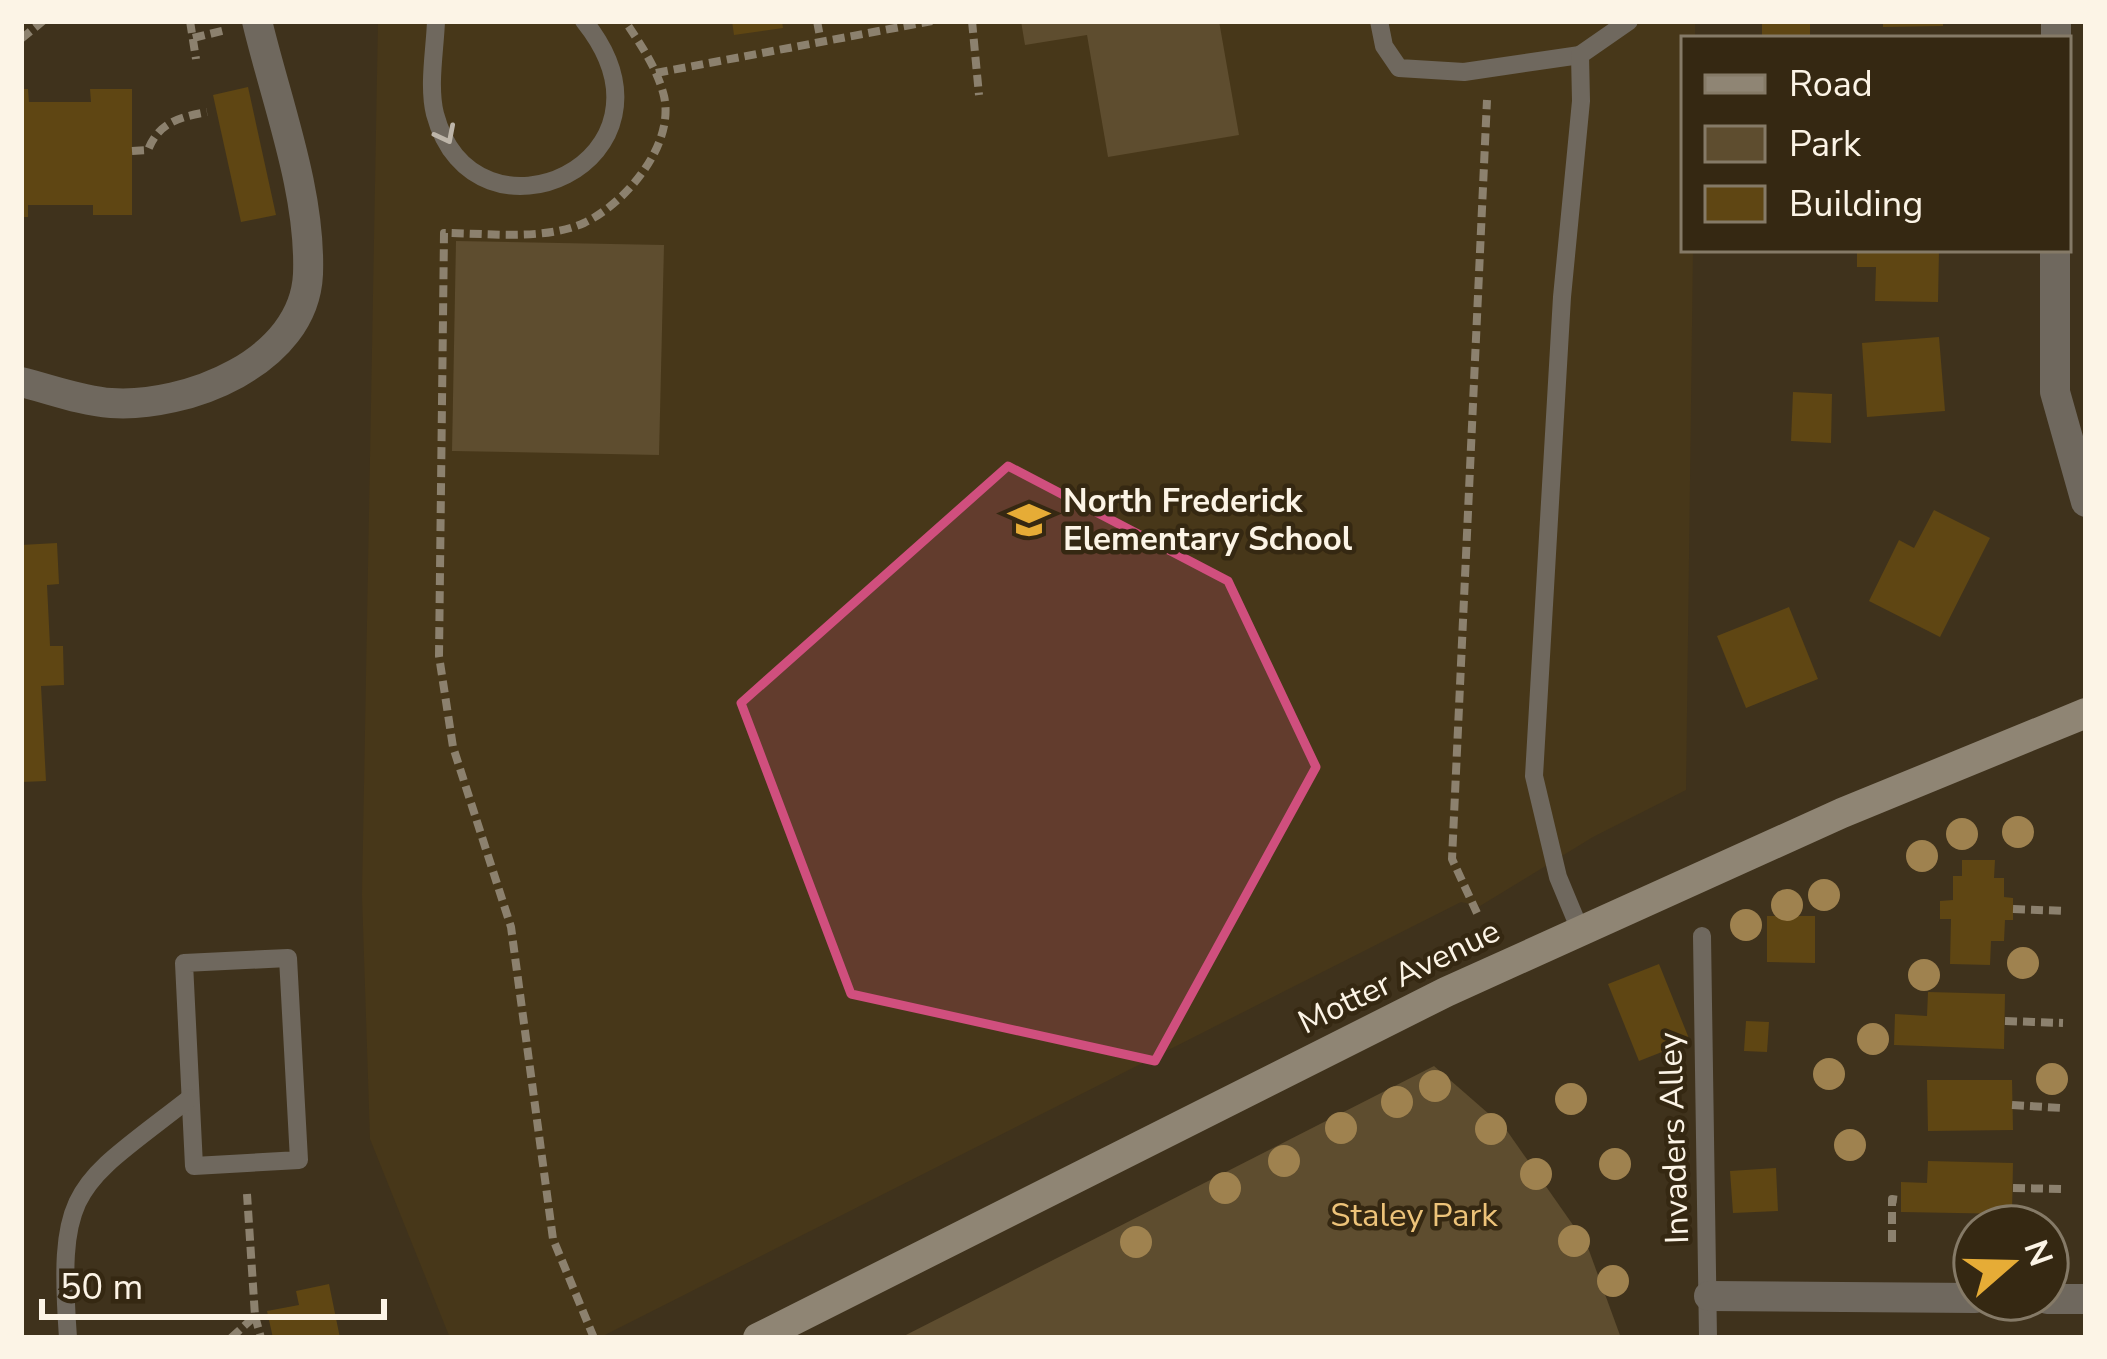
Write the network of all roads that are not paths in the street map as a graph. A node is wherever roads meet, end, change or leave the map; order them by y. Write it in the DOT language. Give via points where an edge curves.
graph roads {
  1 [pos="257,21"];
  2 [pos="436,21"];
  3 [pos="584,21"];
  4 [pos="1379,21"];
  5 [pos="1628,21"];
  6 [pos="1580,55"];
  7 [pos="2055,252"];
  8 [pos="21,382"];
  9 [pos="2086,502"];
  10 [pos="2086,712"];
  11 [pos="1580,930"];
  12 [pos="1702,936"];
  13 [pos="190,1098"];
  14 [pos="1709,1296"];
  15 [pos="1951,1298"];
  16 [pos="68,1338"];
  17 [pos="758,1338"];
  18 [pos="1708,1338"];
  1 -- 8 [label="street" via="305,231 302,304 260,357 166,400 109,404"];
  2 -- 3 [label="lane, one-way" via="434,108 443,137 461,162 515,187 573,174 611,127 613,67"];
  4 -- 6 [label="lane" via="1399,68 1464,72"];
  5 -- 6 [label="lane"];
  6 -- 11 [label="lane" via="1534,776"];
  7 -- 9 [label="street" via="2055,392"];
  10 -- 11 [label="main road, Motter Avenue"];
  11 -- 17 [label="main road, Motter Avenue"];
  12 -- 14 [label="lane, Invaders Alley"];
  13 -- 13 [label="lane" via="194,1166 298,1160 288,958 184,963"];
  13 -- 16 [label="lane" via="92,1175 73,1202"];
  14 -- 15 [label="street"];
  14 -- 18 [label="lane, Invaders Alley"];
}
